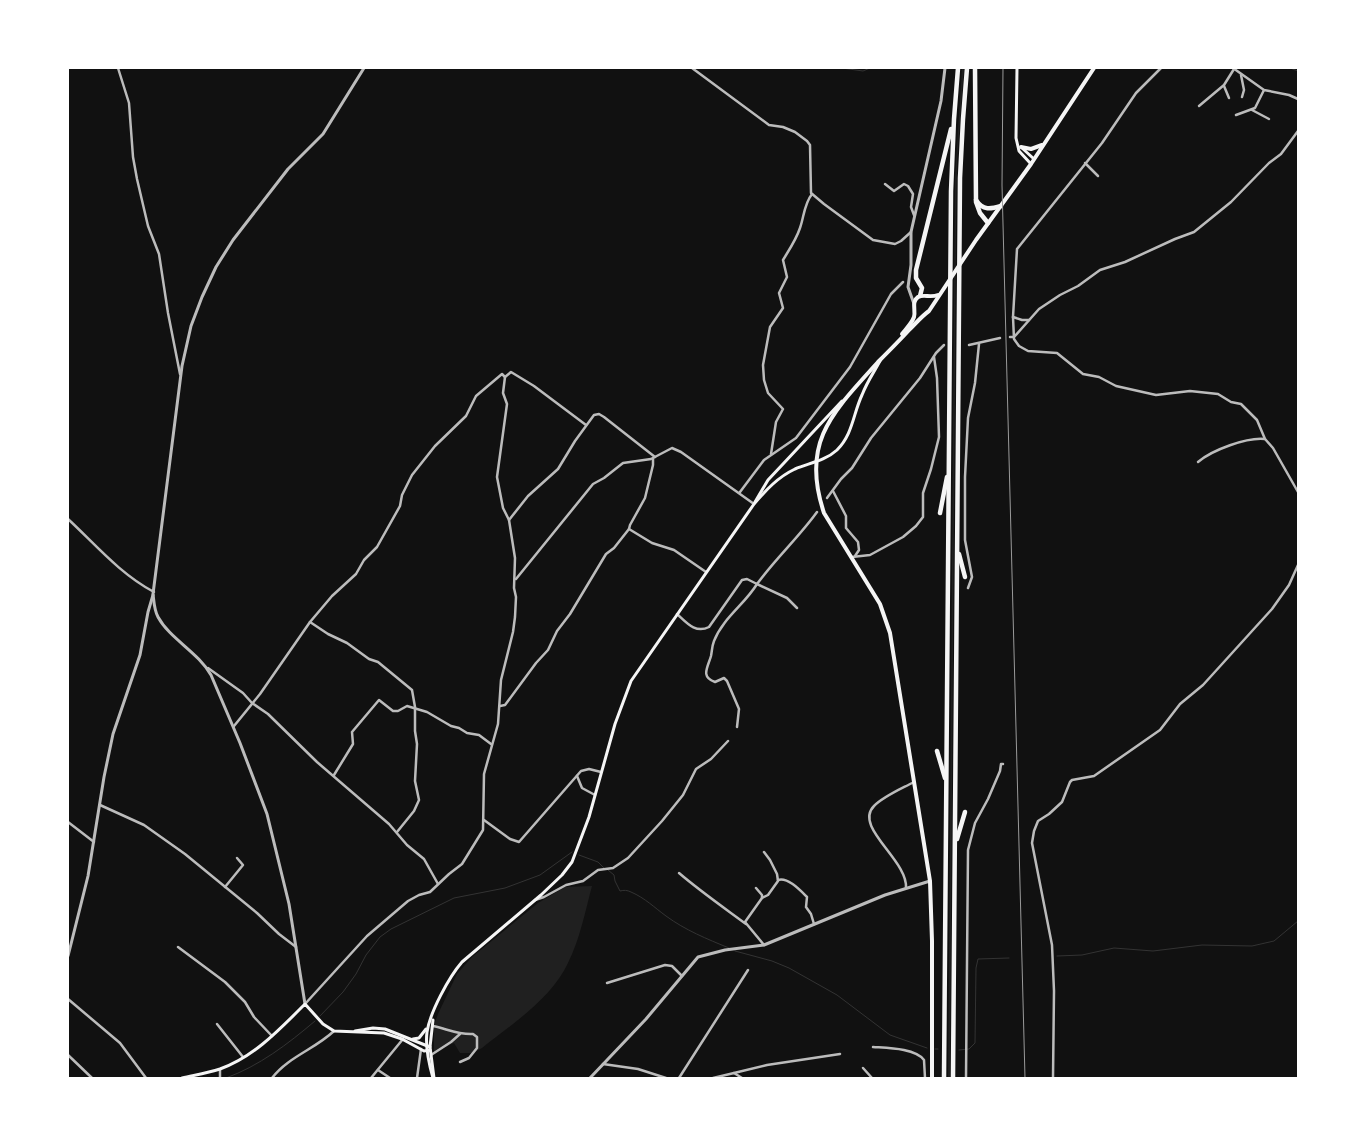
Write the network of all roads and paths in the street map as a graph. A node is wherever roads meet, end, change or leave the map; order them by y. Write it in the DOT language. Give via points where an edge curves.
graph roads {
  1 [pos="118,68"];
  2 [pos="364,68"];
  3 [pos="692,68"];
  4 [pos="945,68"];
  5 [pos="958,68"];
  6 [pos="967,68"];
  7 [pos="975,68"];
  8 [pos="1017,68"];
  9 [pos="1094,68"];
  10 [pos="1161,68"];
  11 [pos="1234,68"];
  12 [pos="1240,73"];
  13 [pos="1224,85"];
  14 [pos="1264,90"];
  15 [pos="1242,97"];
  16 [pos="1230,98"];
  17 [pos="1298,99"];
  18 [pos="1199,106"];
  19 [pos="1252,110"];
  20 [pos="1236,116"];
  21 [pos="954,119"];
  22 [pos="1270,119"];
  23 [pos="1298,131"];
  24 [pos="1017,142"];
  25 [pos="1046,142"];
  26 [pos="1021,146"];
  27 [pos="1034,159"];
  28 [pos="1084,163"];
  29 [pos="1031,164"];
  30 [pos="1098,176"];
  31 [pos="885,184"];
  32 [pos="812,194"];
  33 [pos="976,199"];
  34 [pos="1001,206"];
  35 [pos="915,216"];
  36 [pos="988,223"];
  37 [pos="911,232"];
  38 [pos="903,282"];
  39 [pos="909,292"];
  40 [pos="940,293"];
  41 [pos="926,296"];
  42 [pos="919,297"];
  43 [pos="914,306"];
  44 [pos="932,306"];
  45 [pos="925,314"];
  46 [pos="1013,317"];
  47 [pos="1028,320"];
  48 [pos="1014,337"];
  49 [pos="1000,338"];
  50 [pos="1010,338"];
  51 [pos="898,340"];
  52 [pos="979,344"];
  53 [pos="944,345"];
  54 [pos="969,345"];
  55 [pos="934,357"];
  56 [pos="881,359"];
  57 [pos="181,377"];
  58 [pos="505,377"];
  59 [pos="856,386"];
  60 [pos="586,425"];
  61 [pos="1265,439"];
  62 [pos="772,454"];
  63 [pos="654,457"];
  64 [pos="1198,462"];
  65 [pos="949,466"];
  66 [pos="833,491"];
  67 [pos="740,492"];
  68 [pos="1298,492"];
  69 [pos="827,498"];
  70 [pos="754,504"];
  71 [pos="817,512"];
  72 [pos="940,513"];
  73 [pos="68,519"];
  74 [pos="509,520"];
  75 [pos="629,529"];
  76 [pos="957,548"];
  77 [pos="853,557"];
  78 [pos="1298,565"];
  79 [pos="706,572"];
  80 [pos="966,577"];
  81 [pos="515,580"];
  82 [pos="757,584"];
  83 [pos="968,588"];
  84 [pos="153,593"];
  85 [pos="798,608"];
  86 [pos="677,614"];
  87 [pos="310,622"];
  88 [pos="207,668"];
  89 [pos="252,703"];
  90 [pos="500,706"];
  91 [pos="415,707"];
  92 [pos="234,726"];
  93 [pos="737,727"];
  94 [pos="728,741"];
  95 [pos="492,744"];
  96 [pos="937,751"];
  97 [pos="1003,764"];
  98 [pos="601,772"];
  99 [pos="334,775"];
  100 [pos="577,776"];
  101 [pos="914,782"];
  102 [pos="946,783"];
  103 [pos="595,794"];
  104 [pos="100,805"];
  105 [pos="965,812"];
  106 [pos="484,820"];
  107 [pos="68,822"];
  108 [pos="397,832"];
  109 [pos="94,842"];
  110 [pos="955,846"];
  111 [pos="764,852"];
  112 [pos="238,858"];
  113 [pos="679,873"];
  114 [pos="778,880"];
  115 [pos="930,881"];
  116 [pos="438,884"];
  117 [pos="225,887"];
  118 [pos="756,888"];
  119 [pos="906,888"];
  120 [pos="762,898"];
  121 [pos="534,901"];
  122 [pos="746,924"];
  123 [pos="814,924"];
  124 [pos="764,945"];
  125 [pos="178,947"];
  126 [pos="297,948"];
  127 [pos="68,956"];
  128 [pos="748,970"];
  129 [pos="682,976"];
  130 [pos="607,983"];
  131 [pos="68,999"];
  132 [pos="305,1004"];
  133 [pos="217,1024"];
  134 [pos="430,1025"];
  135 [pos="334,1031"];
  136 [pos="460,1034"];
  137 [pos="272,1036"];
  138 [pos="404,1038"];
  139 [pos="412,1039"];
  140 [pos="873,1047"];
  141 [pos="429,1048"];
  142 [pos="421,1049"];
  143 [pos="840,1054"];
  144 [pos="68,1055"];
  145 [pos="431,1055"];
  146 [pos="243,1057"];
  147 [pos="460,1062"];
  148 [pos="603,1064"];
  149 [pos="863,1068"];
  150 [pos="220,1069"];
  151 [pos="378,1070"];
  152 [pos="734,1073"];
  153 [pos="92,1078"];
  154 [pos="146,1078"];
  155 [pos="185,1078"];
  156 [pos="220,1078"];
  157 [pos="272,1078"];
  158 [pos="371,1078"];
  159 [pos="390,1078"];
  160 [pos="417,1078"];
  161 [pos="434,1078"];
  162 [pos="590,1078"];
  163 [pos="666,1078"];
  164 [pos="679,1078"];
  165 [pos="713,1078"];
  166 [pos="742,1078"];
  167 [pos="872,1078"];
  168 [pos="925,1078"];
  169 [pos="932,1078"];
  170 [pos="944,1078"];
  171 [pos="953,1078"];
  172 [pos="966,1078"];
  173 [pos="1053,1078"];
  1 -- 57 [label="street" via="129,103 137,180 148,226 159,254"];
  2 -- 57 [label="street" via="323,134 256,208 220,260 191,326"];
  3 -- 32 [label="street" via="769,125 791,130 807,140 810,145"];
  4 -- 35 [label="street" via="941,101"];
  5 -- 21 [label="highway"];
  6 -- 76 [label="highway" via="960,161"];
  7 -- 33 [label="highway"];
  8 -- 24 [label="main road"];
  9 -- 25 [label="main road"];
  10 -- 28 [label="street" via="1136,93"];
  11 -- 12 [label="street"];
  11 -- 13 [label="street"];
  12 -- 14 [label="street"];
  12 -- 15 [label="street" via="1244,80"];
  13 -- 16 [label="street"];
  13 -- 18 [label="street"];
  14 -- 17 [label="street"];
  14 -- 19 [label="street"];
  19 -- 20 [label="street"];
  19 -- 22 [label="street"];
  21 -- 42 [label="highway" via="916,270 916,278 922,288"];
  21 -- 65 [label="highway"];
  23 -- 47 [label="street" via="1281,154 1237,197 1194,232 1100,270 1049,302"];
  24 -- 26 [label="main road"];
  24 -- 29 [label="main road" via="1019,151"];
  25 -- 26 [label="main road" via="1035,149"];
  25 -- 27 [label="main road"];
  26 -- 27 [label="main road"];
  27 -- 29 [label="main road"];
  28 -- 30 [label="street"];
  28 -- 46 [label="street" via="1017,248"];
  29 -- 34 [label="main road"];
  31 -- 35 [label="street" via="894,191 904,184 908,186 913,194 911,207"];
  32 -- 37 [label="street" via="872,240 895,244"];
  32 -- 62 [label="street" via="783,260 787,277 779,293 783,308 770,327 763,360 768,393 783,409 776,425"];
  33 -- 34 [label="highway" via="986,208"];
  33 -- 36 [label="highway" via="980,213"];
  34 -- 36 [label="main road"];
  35 -- 37 [label="street"];
  36 -- 40 [label="main road"];
  37 -- 39 [label="street"];
  38 -- 62 [label="street" via="891,294 858,356 822,404 796,438"];
  39 -- 42 [label="street"];
  39 -- 43 [label="street"];
  40 -- 41 [label="main road"];
  40 -- 44 [label="main road"];
  41 -- 42 [label="main road"];
  41 -- 44 [label="main road"];
  42 -- 43 [label="main road"];
  43 -- 45 [label="main road" via="919,313"];
  43 -- 51 [label="main road" via="913,320"];
  44 -- 45 [label="main road"];
  45 -- 51 [label="main road"];
  46 -- 47 [label="street"];
  46 -- 48 [label="street"];
  47 -- 48 [label="street"];
  48 -- 50 [label="street"];
  48 -- 61 [label="street" via="1021,348 1057,353 1083,374 1116,386 1156,395 1190,391 1222,396 1241,404 1252,414"];
  49 -- 52 [label="street"];
  51 -- 56 [label="main road"];
  52 -- 54 [label="street"];
  52 -- 83 [label="street" via="968,418 965,478 966,540 972,578"];
  53 -- 55 [label="street"];
  55 -- 66 [label="street"];
  55 -- 77 [label="street" via="939,437 923,493 923,516 903,538 870,555"];
  56 -- 59 [label="main road"];
  56 -- 70 [label="main road" via="864,388 850,432 841,446 825,458 783,476"];
  57 -- 84 [label="street"];
  58 -- 60 [label="street" via="511,372"];
  58 -- 74 [label="street" via="503,393 507,405 497,477 503,508"];
  58 -- 87 [label="street" via="502,374 476,396 466,416 431,451 408,482 400,506 377,547"];
  59 -- 70 [label="main road" via="768,480"];
  59 -- 77 [label="main road" via="823,433 815,471 820,499 830,524"];
  60 -- 63 [label="street" via="594,415 601,415"];
  60 -- 74 [label="street" via="558,469 528,496"];
  61 -- 64 [label="street" via="1252,439 1219,450"];
  61 -- 68 [label="street"];
  62 -- 67 [label="street" via="760,464"];
  63 -- 67 [label="street" via="668,449 676,449"];
  63 -- 75 [label="street" via="646,498"];
  63 -- 81 [label="street" via="623,463 590,486"];
  65 -- 72 [label="highway"];
  65 -- 102 [label="highway"];
  66 -- 69 [label="street"];
  66 -- 77 [label="street" via="846,516 846,528 858,544 859,550"];
  67 -- 70 [label="street"];
  70 -- 79 [label="main road"];
  71 -- 82 [label="street"];
  73 -- 84 [label="street" via="99,551"];
  74 -- 81 [label="street"];
  75 -- 79 [label="street" via="674,550"];
  75 -- 90 [label="street" via="606,554 548,650 508,702"];
  76 -- 80 [label="highway"];
  76 -- 110 [label="highway"];
  77 -- 101 [label="main road" via="888,623"];
  78 -- 173 [label="street" via="1287,589 1272,609 1203,685 1180,704 1160,730 1094,776 1072,780 1062,802 1036,824 1032,844 1052,950"];
  79 -- 86 [label="main road"];
  81 -- 90 [label="street" via="515,620 501,680"];
  82 -- 85 [label="street" via="786,598"];
  82 -- 86 [label="street" via="742,580 705,629 694,629"];
  82 -- 93 [label="street" via="718,633 706,668 710,680 715,682 724,678 729,684 739,709"];
  84 -- 88 [label="street" via="160,621"];
  84 -- 104 [label="street" via="140,654 113,734"];
  86 -- 98 [label="main road" via="631,681"];
  87 -- 89 [label="street"];
  87 -- 91 [label="street" via="402,680 412,690"];
  88 -- 89 [label="street"];
  88 -- 92 [label="street"];
  89 -- 92 [label="street"];
  89 -- 99 [label="street"];
  90 -- 95 [label="street"];
  91 -- 95 [label="street"];
  91 -- 99 [label="street" via="407,706 396,712 378,701 352,732 354,744"];
  91 -- 108 [label="street" via="415,779 419,800"];
  92 -- 126 [label="street" via="267,814 288,896"];
  94 -- 121 [label="street" via="696,769 683,795 628,858 613,868 598,870 583,881 566,884"];
  95 -- 106 [label="street" via="484,774"];
  96 -- 102 [label="highway"];
  97 -- 172 [label="street" via="975,823 968,850"];
  98 -- 100 [label="street" via="585,769"];
  98 -- 103 [label="main road"];
  99 -- 108 [label="street"];
  100 -- 103 [label="street" via="582,788"];
  100 -- 106 [label="street" via="519,842 510,840"];
  101 -- 115 [label="main road"];
  101 -- 119 [label="street" via="875,805 869,816 873,832 903,871"];
  102 -- 170 [label="highway"];
  103 -- 121 [label="main road" via="572,862"];
  104 -- 109 [label="street"];
  104 -- 117 [label="street" via="144,825"];
  105 -- 110 [label="highway"];
  106 -- 116 [label="street" via="481,835 466,859"];
  107 -- 109 [label="street"];
  108 -- 116 [label="street" via="406,845 424,859"];
  109 -- 127 [label="street"];
  110 -- 171 [label="highway"];
  111 -- 114 [label="street"];
  112 -- 117 [label="street" via="244,865"];
  113 -- 122 [label="street"];
  114 -- 120 [label="street"];
  114 -- 123 [label="street" via="790,883 806,897 806,907"];
  115 -- 119 [label="street"];
  115 -- 169 [label="main road"];
  116 -- 132 [label="street" via="430,892 411,899 364,938"];
  117 -- 126 [label="street"];
  118 -- 120 [label="street"];
  119 -- 123 [label="street"];
  120 -- 122 [label="street"];
  121 -- 134 [label="main road" via="462,962 449,981"];
  122 -- 124 [label="street"];
  123 -- 124 [label="street"];
  124 -- 129 [label="street" via="698,957"];
  125 -- 137 [label="street" via="225,982"];
  126 -- 132 [label="street"];
  128 -- 164 [label="street"];
  129 -- 130 [label="street" via="672,966 665,966"];
  129 -- 148 [label="street" via="637,1030"];
  131 -- 154 [label="street" via="120,1044"];
  132 -- 135 [label="main road"];
  132 -- 137 [label="main road"];
  133 -- 146 [label="street"];
  134 -- 136 [label="street"];
  134 -- 139 [label="main road" via="422,1036"];
  134 -- 141 [label="main road"];
  135 -- 138 [label="main road" via="384,1033"];
  135 -- 157 [label="street" via="285,1065"];
  136 -- 145 [label="street"];
  136 -- 147 [label="street" via="473,1034 478,1042 475,1051"];
  137 -- 146 [label="main road"];
  138 -- 139 [label="main road"];
  138 -- 142 [label="main road"];
  138 -- 151 [label="street"];
  139 -- 141 [label="main road"];
  140 -- 168 [label="street" via="917,1054 924,1060"];
  141 -- 142 [label="main road"];
  141 -- 145 [label="main road"];
  141 -- 161 [label="main road"];
  142 -- 160 [label="street"];
  143 -- 152 [label="street"];
  144 -- 153 [label="street"];
  145 -- 161 [label="main road"];
  146 -- 150 [label="main road"];
  148 -- 162 [label="street"];
  148 -- 163 [label="street" via="638,1069"];
  149 -- 167 [label="street"];
  150 -- 155 [label="main road"];
  150 -- 156 [label="street"];
  151 -- 158 [label="street"];
  151 -- 159 [label="street"];
  152 -- 165 [label="street"];
  152 -- 166 [label="street"];
}
